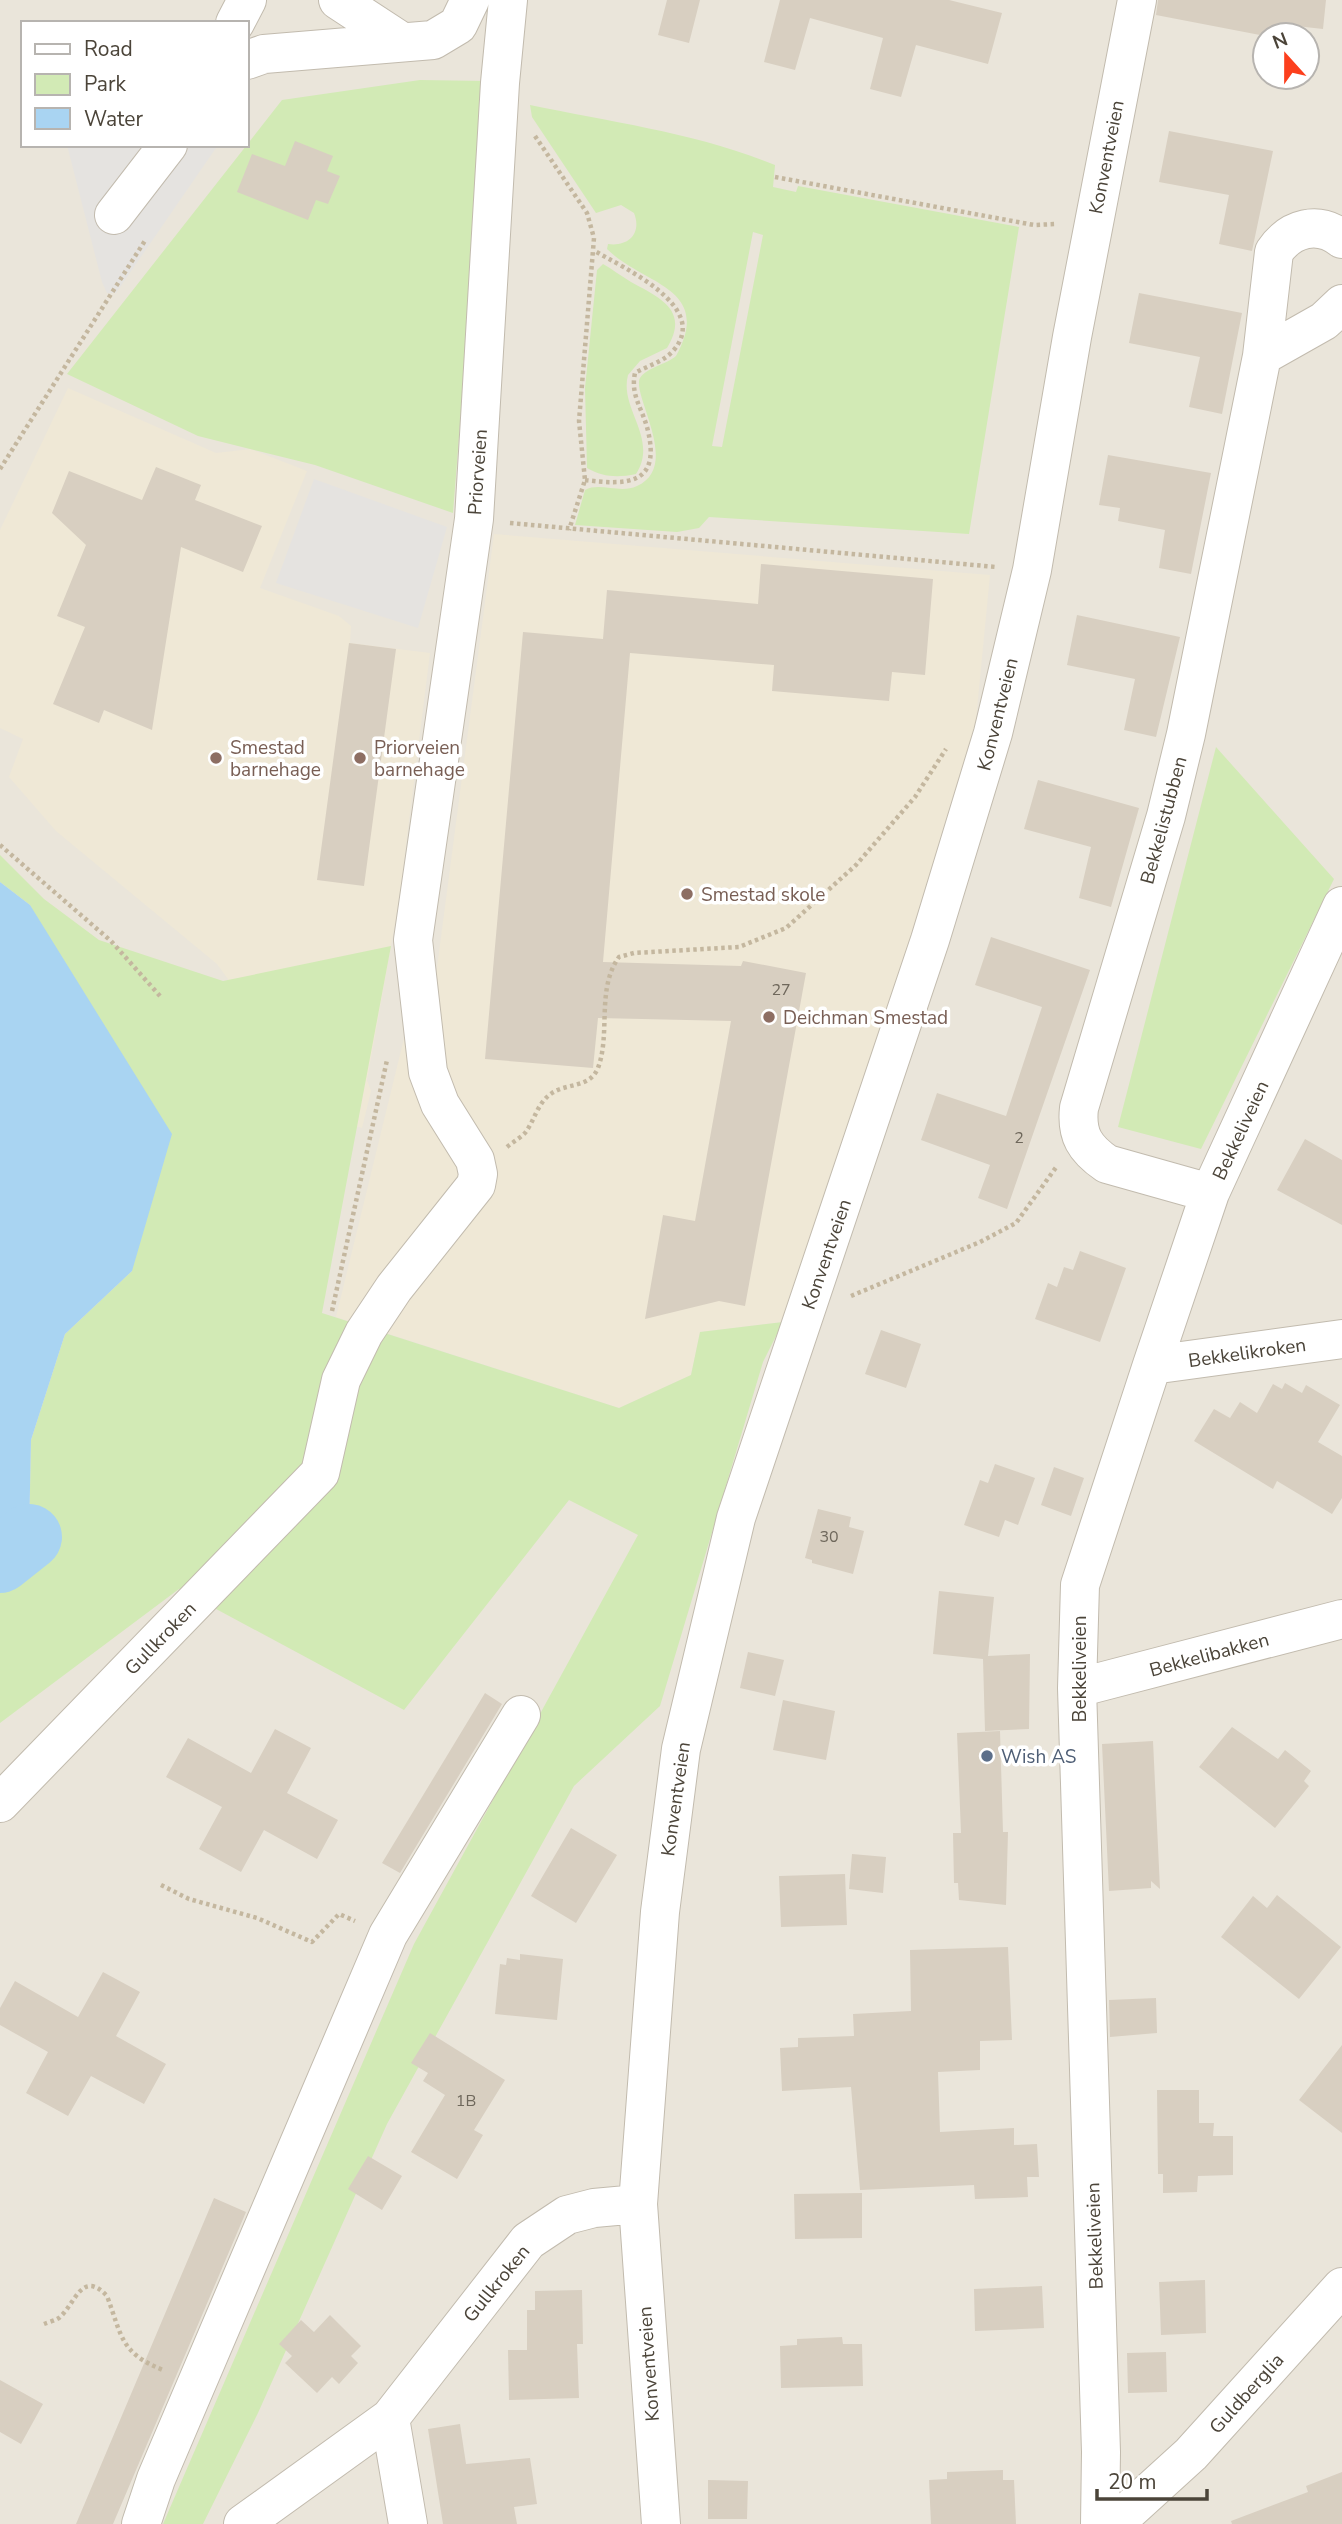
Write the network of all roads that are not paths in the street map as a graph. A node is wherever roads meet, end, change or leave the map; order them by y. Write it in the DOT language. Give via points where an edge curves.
graph roads {
  1 [pos="338,0"];
  2 [pos="470,0"];
  3 [pos="508,0"];
  4 [pos="1137,0"];
  5 [pos="402,42"];
  6 [pos="248,60"];
  7 [pos="166,147"];
  8 [pos="114,215"];
  9 [pos="1342,239"];
  10 [pos="1342,304"];
  11 [pos="1262,356"];
  12 [pos="1342,906"];
  13 [pos="1210,1193"];
  14 [pos="1342,1339"];
  15 [pos="1152,1365"];
  16 [pos="320,1473"];
  17 [pos="1342,1619"];
  18 [pos="1077,1688"];
  19 [pos="522,1715"];
  20 [pos="0,1802"];
  21 [pos="638,2204"];
  22 [pos="1342,2287"];
  23 [pos="390,2417"];
  24 [pos="141,2524"];
  25 [pos="243,2524"];
  26 [pos="408,2524"];
  27 [pos="661,2524"];
  28 [pos="1100,2524"];
  29 [pos="1114,2524"];
  1 -- 5 [label="street"];
  2 -- 5 [label="street" via="450,32 433,40"];
  3 -- 16 [label="street, Priorveien" via="474,519 413,940 428,1072 478,1174 475,1185 364,1333 341,1380"];
  4 -- 21 [label="street, Konventveien" via="1032,570 993,733 930,940 736,1518 681,1749 660,1912"];
  5 -- 6 [label="street" via="264,54"];
  7 -- 8 [label="street"];
  9 -- 11 [label="street, Bekkelistubben" via="1324,229 1310,228 1283,239 1274,253 1270,274"];
  10 -- 11 [label="street" via="1324,321"];
  11 -- 13 [label="street, Bekkelistubben" via="1186,734 1077,1126 1083,1142 1107,1164"];
  12 -- 13 [label="street, Bekkeliveien"];
  13 -- 15 [label="street, Bekkeliveien"];
  14 -- 15 [label="street, Bekkelikroken"];
  15 -- 18 [label="street, Bekkeliveien" via="1080,1585"];
  16 -- 20 [label="street, Gullkroken"];
  17 -- 18 [label="street, Bekkelibakken"];
  18 -- 28 [label="street, Bekkeliveien"];
  19 -- 24 [label="street" via="388,1935 156,2479"];
  21 -- 23 [label="street, Gullkroken" via="567,2215 528,2241"];
  21 -- 27 [label="street, Konventveien"];
  22 -- 29 [label="street, Guldberglia" via="1191,2454"];
  23 -- 25 [label="street, Gullkroken"];
  23 -- 26 [label="street"];
}
